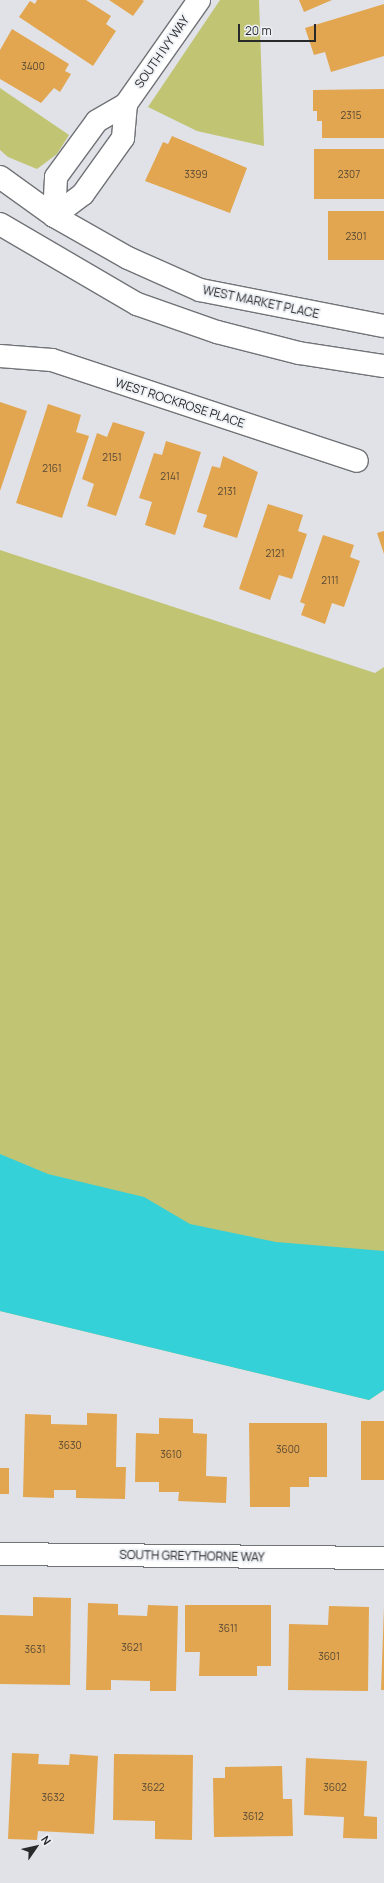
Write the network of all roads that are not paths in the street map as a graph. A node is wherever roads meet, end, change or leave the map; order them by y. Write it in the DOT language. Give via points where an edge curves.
graph roads {
  1 [pos="199,0"];
  2 [pos="126,104"];
  3 [pos="0,177"];
  4 [pos="54,216"];
  5 [pos="0,224"];
  6 [pos="384,326"];
  7 [pos="0,356"];
  8 [pos="384,366"];
  9 [pos="357,461"];
  10 [pos="0,1554"];
  11 [pos="384,1558"];
  1 -- 2 [label="street, SOUTH IVY WAY"];
  2 -- 4 [label="street" via="123,138 83,194"];
  2 -- 4 [label="street, SOUTH IVY WAY" via="97,121 56,177"];
  3 -- 4 [label="street, WEST MARKET PLACE"];
  4 -- 6 [label="street, WEST MARKET PLACE" via="128,258 200,290"];
  5 -- 8 [label="street" via="137,304 217,332 299,353"];
  7 -- 9 [label="street, WEST ROCKROSE PLACE" via="52,360"];
  10 -- 11 [label="street, SOUTH GREYTHORNE WAY"];
}
